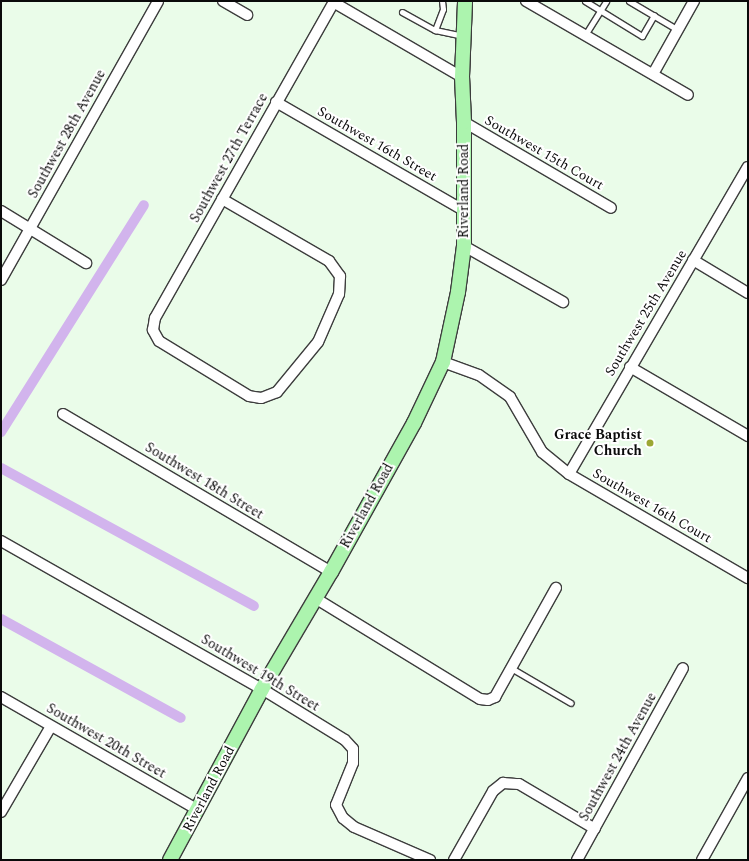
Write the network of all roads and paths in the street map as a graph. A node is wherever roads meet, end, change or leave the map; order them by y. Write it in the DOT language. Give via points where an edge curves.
graph roads {
  1 [pos="158,1"];
  2 [pos="223,1"];
  3 [pos="442,1"];
  4 [pos="465,1"];
  5 [pos="526,1"];
  6 [pos="585,1"];
  7 [pos="606,1"];
  8 [pos="629,1"];
  9 [pos="694,1"];
  10 [pos="333,2"];
  11 [pos="600,10"];
  12 [pos="402,12"];
  13 [pos="247,15"];
  14 [pos="654,15"];
  15 [pos="435,30"];
  16 [pos="678,30"];
  17 [pos="584,35"];
  18 [pos="464,36"];
  19 [pos="653,74"];
  20 [pos="462,77"];
  21 [pos="688,95"];
  22 [pos="276,102"];
  23 [pos="464,122"];
  24 [pos="748,167"];
  25 [pos="222,199"];
  26 [pos="611,208"];
  27 [pos="463,210"];
  28 [pos="1,211"];
  29 [pos="31,228"];
  30 [pos="464,246"];
  31 [pos="693,260"];
  32 [pos="86,263"];
  33 [pos="1,280"];
  34 [pos="748,293"];
  35 [pos="563,302"];
  36 [pos="443,362"];
  37 [pos="630,367"];
  38 [pos="64,414"];
  39 [pos="748,436"];
  40 [pos="569,474"];
  41 [pos="1,541"];
  42 [pos="331,572"];
  43 [pos="747,574"];
  44 [pos="556,588"];
  45 [pos="315,598"];
  46 [pos="511,668"];
  47 [pos="683,668"];
  48 [pos="262,689"];
  49 [pos="1,697"];
  50 [pos="571,703"];
  51 [pos="51,726"];
  52 [pos="748,778"];
  53 [pos="198,810"];
  54 [pos="1,812"];
  55 [pos="595,829"];
  56 [pos="170,860"];
  57 [pos="430,860"];
  58 [pos="454,860"];
  59 [pos="577,860"];
  60 [pos="702,860"];
  1 -- 29 [label="street, Southwest 28th Avenue"];
  2 -- 13 [label="street"];
  3 -- 15 [label="lane" via="443,9"];
  4 -- 18 [label="street, Riverland Road"];
  5 -- 17 [label="street"];
  6 -- 11 [label="lane"];
  7 -- 11 [label="lane"];
  8 -- 14 [label="lane"];
  9 -- 16 [label="street"];
  10 -- 20 [label="street"];
  10 -- 22 [label="street, Southwest 27th Terrace"];
  11 -- 14 [label="lane" via="642,36"];
  11 -- 17 [label="lane"];
  12 -- 15 [label="lane"];
  14 -- 16 [label="lane"];
  15 -- 18 [label="lane"];
  16 -- 19 [label="street"];
  17 -- 19 [label="street"];
  18 -- 20 [label="street, Riverland Road"];
  19 -- 21 [label="street"];
  20 -- 23 [label="street, Riverland Road"];
  22 -- 25 [label="street, Southwest 27th Terrace"];
  22 -- 27 [label="street, Southwest 16th Street"];
  23 -- 26 [label="street, Southwest 15th Court"];
  23 -- 27 [label="street, Riverland Road"];
  24 -- 31 [label="street, Southwest 25th Avenue"];
  25 -- 25 [label="street, Southwest 27th Terrace" via="329,261 340,276 339,294 318,342 277,392 260,398 249,396 159,341 154,330 155,318"];
  27 -- 30 [label="street, Riverland Road"];
  28 -- 29 [label="street"];
  29 -- 32 [label="street"];
  29 -- 33 [label="street, Southwest 28th Avenue"];
  30 -- 35 [label="street"];
  30 -- 36 [label="street, Riverland Road" via="458,292"];
  31 -- 34 [label="street"];
  31 -- 37 [label="street, Southwest 25th Avenue"];
  36 -- 40 [label="street, Southwest 16th Court" via="479,375 510,397 542,452"];
  36 -- 42 [label="street, Riverland Road" via="414,423"];
  37 -- 39 [label="street"];
  37 -- 40 [label="street, Southwest 25th Avenue"];
  38 -- 42 [label="street, Southwest 18th Street"];
  40 -- 43 [label="street, Southwest 16th Court"];
  41 -- 48 [label="street, Southwest 19th Street"];
  42 -- 45 [label="street, Riverland Road"];
  44 -- 46 [label="street"];
  45 -- 46 [label="street" via="480,699 488,700 495,697"];
  45 -- 48 [label="street, Riverland Road"];
  46 -- 50 [label="lane"];
  47 -- 55 [label="street, Southwest 24th Avenue"];
  48 -- 53 [label="street, Riverland Road"];
  48 -- 57 [label="street, Southwest 19th Street" via="345,740 353,749 353,763 336,805 343,818 354,827"];
  49 -- 51 [label="street, Southwest 20th Street"];
  51 -- 53 [label="street, Southwest 20th Street"];
  51 -- 54 [label="street"];
  52 -- 60 [label="street"];
  53 -- 56 [label="street, Riverland Road"];
  55 -- 58 [label="street" via="519,784 504,783 493,791"];
  55 -- 59 [label="street, Southwest 24th Avenue"];
}
